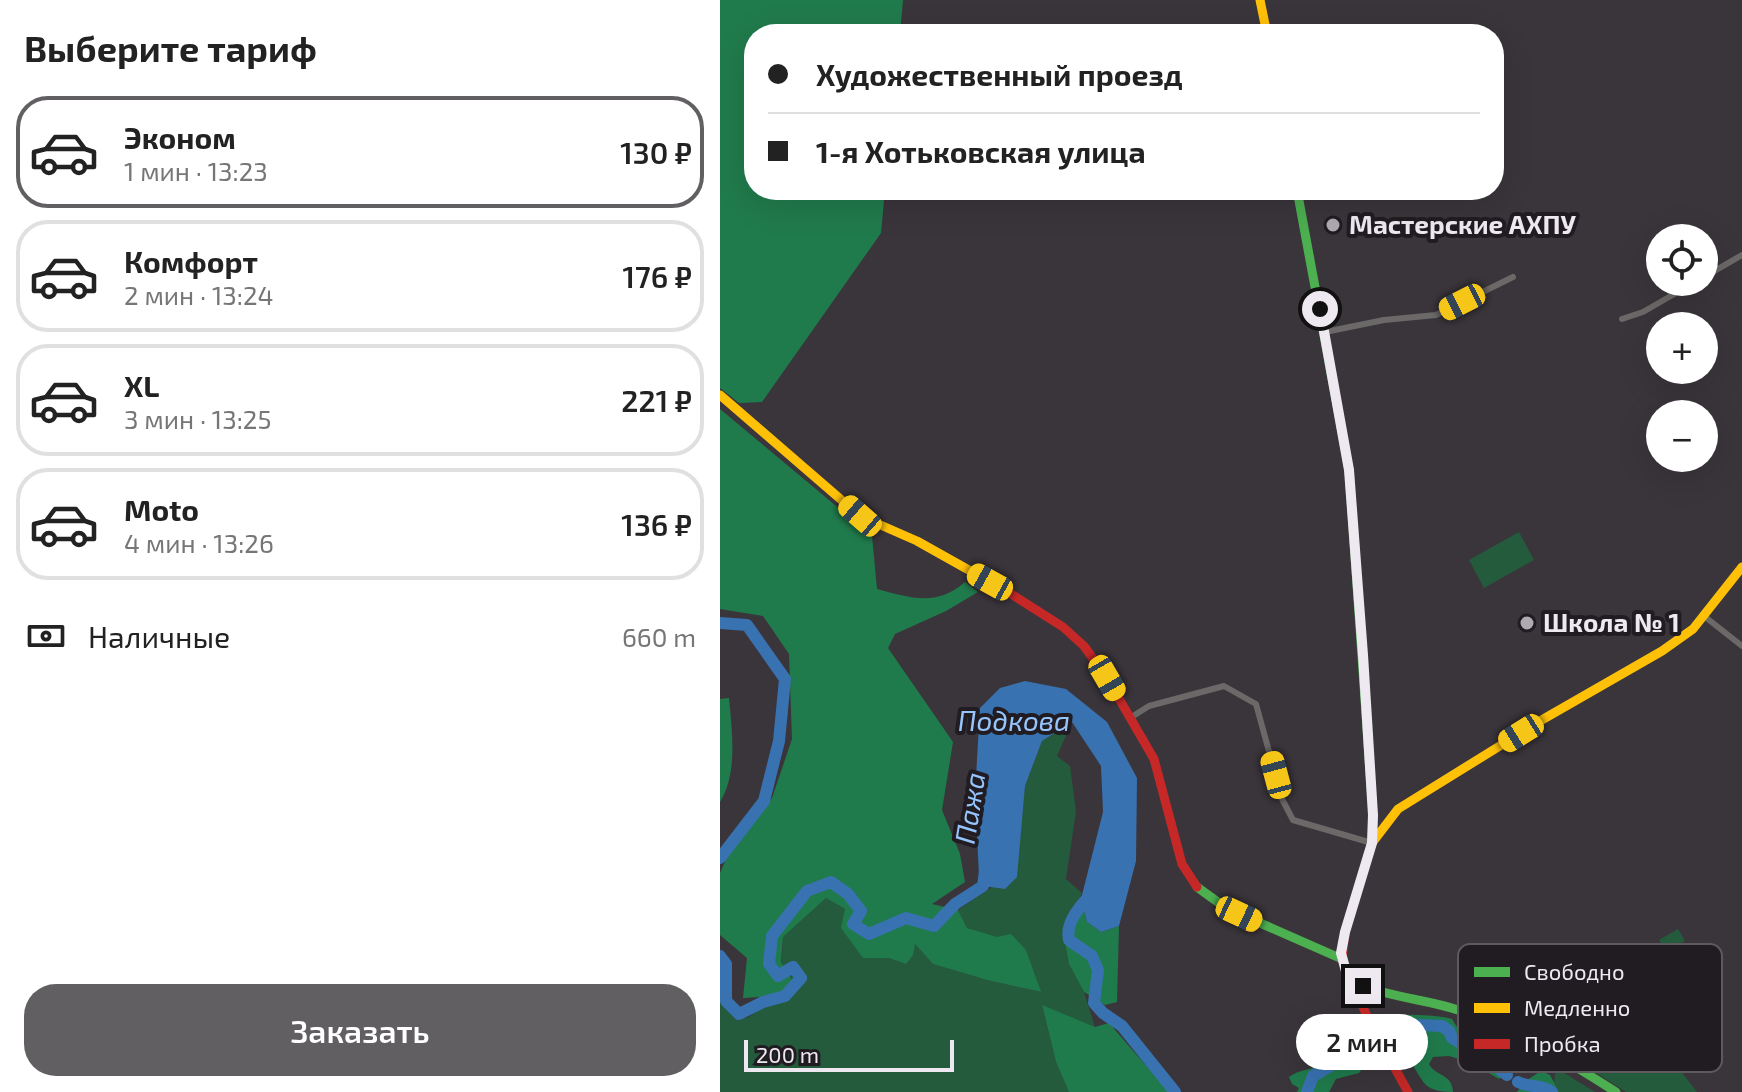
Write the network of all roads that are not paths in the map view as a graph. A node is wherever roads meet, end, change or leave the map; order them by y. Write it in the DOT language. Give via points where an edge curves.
graph roads {
  1 [pos="1260,0"];
  2 [pos="1265,24"];
  3 [pos="1299,200"];
  4 [pos="1742,255"];
  5 [pos="1718,269"];
  6 [pos="1513,277"];
  7 [pos="1671,296"];
  8 [pos="1622,319"];
  9 [pos="1325,332"];
  10 [pos="720,395"];
  11 [pos="1742,567"];
  12 [pos="1704,616"];
  13 [pos="1742,646"];
  14 [pos="1130,718"];
  15 [pos="1372,843"];
  16 [pos="1342,959"];
  17 [pos="1350,978"];
  18 [pos="1380,991"];
  19 [pos="1458,1011"];
  20 [pos="1370,1023"];
  21 [pos="1583,1072"];
  22 [pos="1408,1092"];
  23 [pos="1616,1092"];
  1 -- 2 [label="street"];
  3 -- 9 [label="street"];
  4 -- 5 [label="street"];
  6 -- 9 [label="street" via="1436,315"];
  7 -- 8 [label="street"];
  9 -- 15 [label="street" via="1349,470"];
  10 -- 14 [label="street" via="860,516 917,541 1063,627 1084,646"];
  11 -- 12 [label="street"];
  12 -- 13 [label="street"];
  12 -- 15 [label="street" via="1662,651 1398,809"];
  14 -- 15 [label="street" via="1149,706 1224,686 1256,704 1282,799 1293,820"];
  14 -- 16 [label="street" via="1154,759 1179,857 1199,890 1226,908"];
  15 -- 16 [label="street"];
  16 -- 17 [label="street"];
  17 -- 18 [label="street"];
  17 -- 20 [label="street"];
  18 -- 19 [label="street"];
  18 -- 20 [label="street" via="1371,999"];
  20 -- 22 [label="street"];
  21 -- 23 [label="street"];
}
